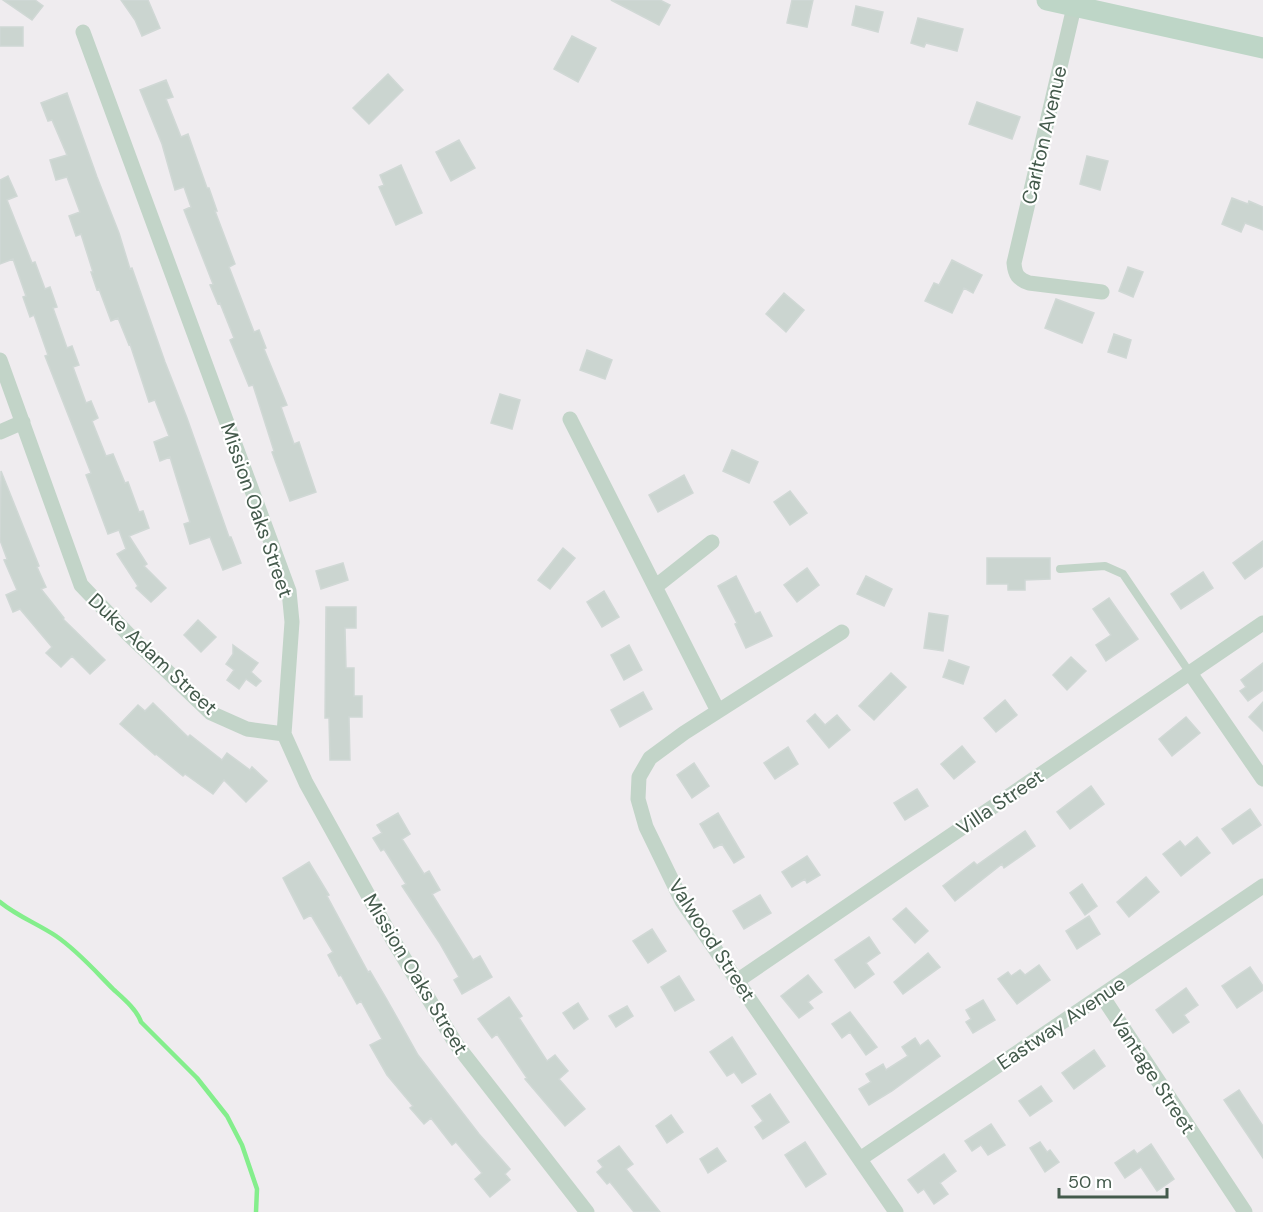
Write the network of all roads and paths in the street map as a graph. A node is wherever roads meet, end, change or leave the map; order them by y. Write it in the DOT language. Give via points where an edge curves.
graph roads {
  1 [pos="1047,0"];
  2 [pos="1074,6"];
  3 [pos="83,32"];
  4 [pos="1263,48"];
  5 [pos="1102,292"];
  6 [pos="0,360"];
  7 [pos="570,419"];
  8 [pos="23,422"];
  9 [pos="0,432"];
  10 [pos="712,542"];
  11 [pos="1060,569"];
  12 [pos="654,587"];
  13 [pos="1263,623"];
  14 [pos="842,632"];
  15 [pos="1190,674"];
  16 [pos="718,711"];
  17 [pos="284,734"];
  18 [pos="1263,779"];
  19 [pos="1263,886"];
  20 [pos="737,981"];
  21 [pos="1102,996"];
  22 [pos="860,1159"];
  23 [pos="587,1212"];
  24 [pos="896,1212"];
  25 [pos="1245,1212"];
  1 -- 2 [label="street"];
  2 -- 4 [label="street"];
  2 -- 5 [label="street, Carlton Avenue" via="1014,263 1015,273 1029,283"];
  3 -- 17 [label="street, Mission Oaks Street" via="288,591 292,622"];
  6 -- 8 [label="street, Duke Adam Street"];
  7 -- 12 [label="street"];
  8 -- 9 [label="street"];
  8 -- 17 [label="street, Duke Adam Street" via="81,585 211,713 247,729"];
  10 -- 12 [label="street"];
  11 -- 15 [label="lane" via="1105,566 1123,574"];
  12 -- 16 [label="street"];
  13 -- 15 [label="street, Villa Street"];
  14 -- 16 [label="street, Valwood Street"];
  15 -- 18 [label="street"];
  15 -- 20 [label="street, Villa Street"];
  16 -- 20 [label="street, Valwood Street" via="650,758 639,777 638,799 646,827 682,901"];
  17 -- 23 [label="street, Mission Oaks Street" via="335,836 456,1044"];
  19 -- 21 [label="street, Eastway Avenue"];
  20 -- 22 [label="street, Valwood Street"];
  21 -- 22 [label="street, Eastway Avenue"];
  21 -- 25 [label="street, Vantage Street"];
  22 -- 24 [label="street, Valwood Street"];
}
